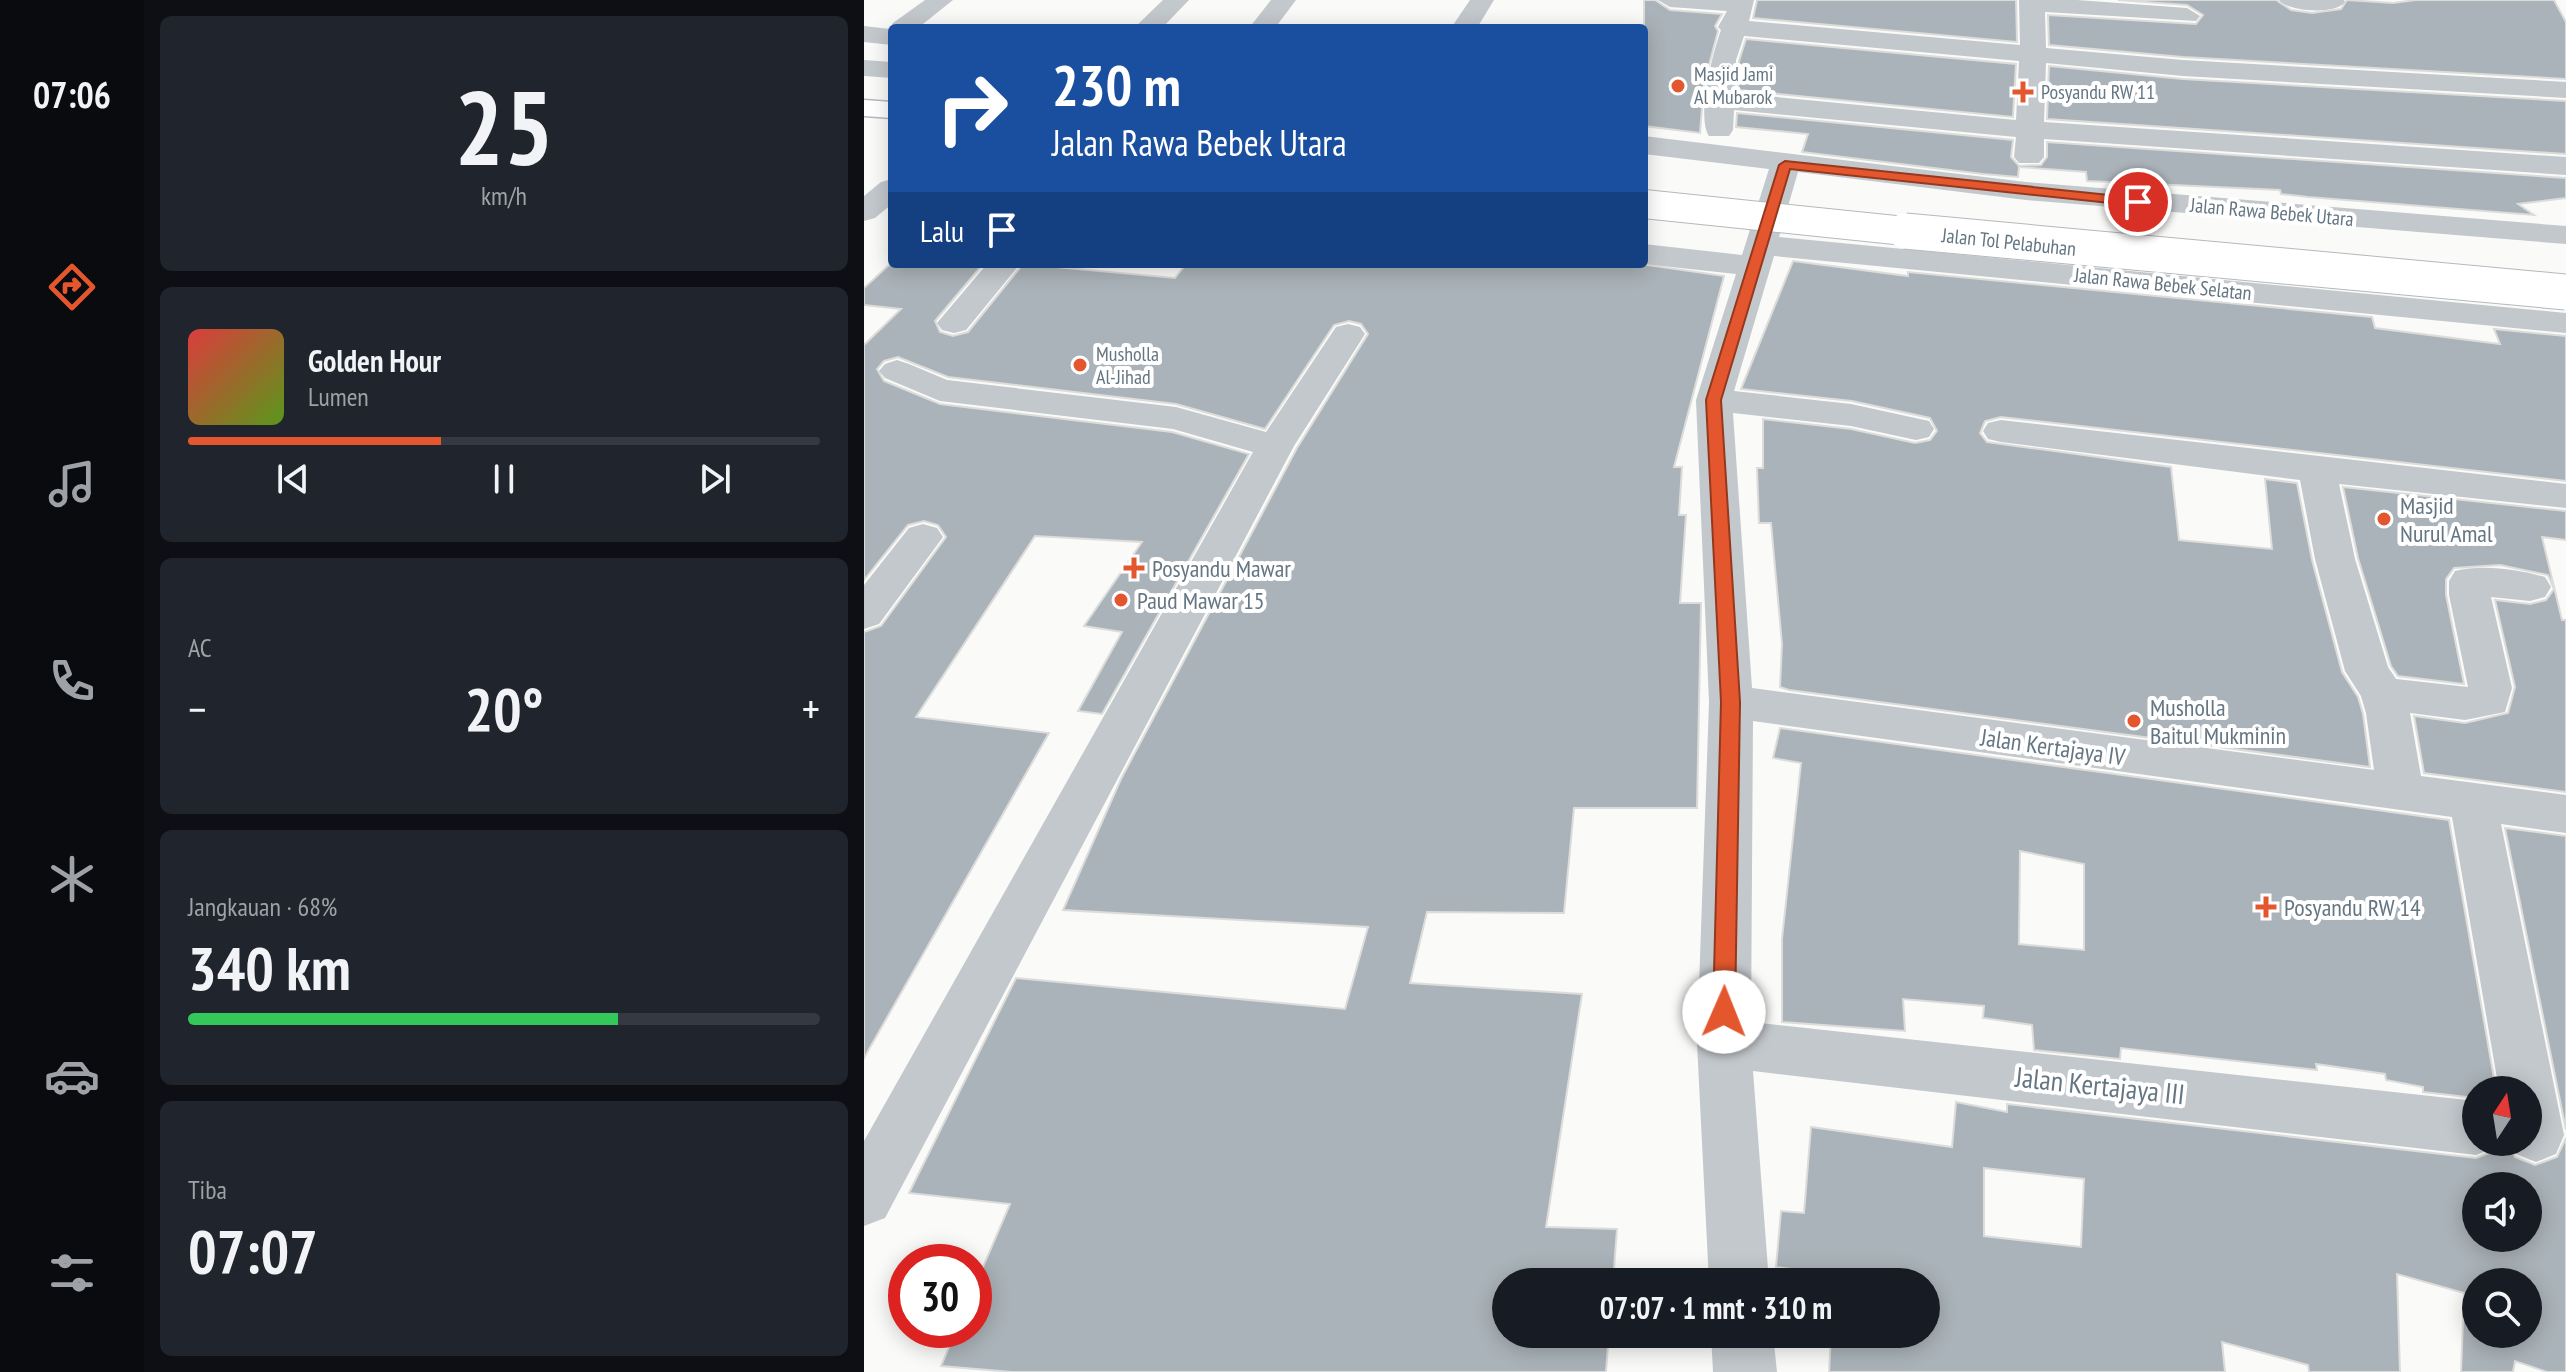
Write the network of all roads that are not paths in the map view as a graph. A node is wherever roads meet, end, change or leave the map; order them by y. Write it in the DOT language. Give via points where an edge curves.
graph roads {
  1 [pos="941,0"];
  2 [pos="1177,0"];
  3 [pos="1284,0"];
  4 [pos="1482,0"];
  5 [pos="1670,0"];
  6 [pos="2291,0"];
  7 [pos="2032,2"];
  8 [pos="2333,2"];
  9 [pos="2186,8"];
  10 [pos="1739,11"];
  11 [pos="908,24"];
  12 [pos="1151,24"];
  13 [pos="1265,24"];
  14 [pos="1467,24"];
  15 [pos="864,34"];
  16 [pos="888,34"];
  17 [pos="864,68"];
  18 [pos="2032,68"];
  19 [pos="2194,69"];
  20 [pos="888,70"];
  21 [pos="2002,78"];
  22 [pos="2566,90"];
  23 [pos="1719,100"];
  24 [pos="864,108"];
  25 [pos="888,110"];
  26 [pos="2031,130"];
  27 [pos="1648,146"];
  28 [pos="1718,155"];
  29 [pos="1785,165"];
  30 [pos="2135,169"];
  31 [pos="864,170"];
  32 [pos="888,172"];
  33 [pos="1648,176"];
  34 [pos="2558,188"];
  35 [pos="888,191"];
  36 [pos="2026,191"];
  37 [pos="1648,204"];
  38 [pos="864,212"];
  39 [pos="2531,233"];
  40 [pos="2566,235"];
  41 [pos="1648,254"];
  42 [pos="1757,255"];
  43 [pos="2566,262"];
  44 [pos="1001,268"];
  45 [pos="2566,292"];
  46 [pos="2566,308"];
  47 [pos="954,323"];
  48 [pos="2566,323"];
  49 [pos="1348,334"];
  50 [pos="897,371"];
  51 [pos="1714,400"];
  52 [pos="1916,429"];
  53 [pos="2001,431"];
  54 [pos="1275,446"];
  55 [pos="2317,470"];
  56 [pos="2566,496"];
  57 [pos="923,537"];
  58 [pos="2530,587"];
  59 [pos="864,614"];
  60 [pos="2382,693"];
  61 [pos="1731,702"];
  62 [pos="2401,794"];
  63 [pos="2473,803"];
  64 [pos="2566,814"];
  65 [pos="1724,1043"];
  66 [pos="2528,1076"];
  67 [pos="2462,1126"];
  68 [pos="864,1198"];
  69 [pos="1738,1268"];
  70 [pos="1743,1348"];
  71 [pos="1745,1372"];
  1 -- 11 [label="street"];
  2 -- 12 [label="street"];
  3 -- 13 [label="street"];
  4 -- 14 [label="street"];
  5 -- 10 [label="street"];
  6 -- 8 [label="street"];
  7 -- 9 [label="street"];
  7 -- 18 [label="street"];
  9 -- 19 [label="street"];
  10 -- 18 [label="street"];
  10 -- 23 [label="street" via="1723,60"];
  15 -- 16 [label="street"];
  17 -- 20 [label="street"];
  18 -- 19 [label="street"];
  18 -- 21 [label="street"];
  18 -- 26 [label="street"];
  19 -- 22 [label="street"];
  23 -- 26 [label="street"];
  23 -- 28 [label="street"];
  24 -- 25 [label="highway"];
  26 -- 30 [label="street"];
  26 -- 36 [label="street"];
  27 -- 28 [label="street, Jalan Rawa Bebek Utara"];
  28 -- 29 [label="street, Jalan Rawa Bebek Utara"];
  29 -- 36 [label="street, Jalan Rawa Bebek Utara"];
  29 -- 42 [label="street"];
  30 -- 34 [label="street"];
  30 -- 36 [label="street, Jalan Rawa Bebek Utara"];
  30 -- 39 [label="street, Jalan Rawa Bebek Utara"];
  31 -- 32 [label="street"];
  33 -- 43 [label="highway, Jalan Tol Pelabuhan" via="2003,214"];
  35 -- 38 [label="street"];
  37 -- 45 [label="highway, Jalan Tol Pelabuhan, bridge"];
  39 -- 40 [label="street, Jalan Rawa Bebek Utara"];
  39 -- 46 [label="street"];
  41 -- 42 [label="street, Jalan Rawa Bebek Selatan"];
  42 -- 48 [label="street, Jalan Rawa Bebek Selatan"];
  42 -- 51 [label="street"];
  44 -- 47 [label="street"];
  49 -- 54 [label="street"];
  50 -- 54 [label="street" via="940,390 1176,418"];
  51 -- 52 [label="street" via="1851,415"];
  51 -- 61 [label="street"];
  53 -- 55 [label="street"];
  54 -- 68 [label="street"];
  55 -- 56 [label="street"];
  55 -- 60 [label="street" via="2335,559 2367,671"];
  57 -- 59 [label="street"];
  58 -- 60 [label="street" via="2470,581 2479,646 2492,689 2489,700 2465,704"];
  60 -- 62 [label="street"];
  61 -- 62 [label="street, Jalan Kertajaya IV"];
  61 -- 65 [label="street"];
  62 -- 63 [label="street, Jalan Kertajaya IV"];
  63 -- 64 [label="street, Jalan Kertajaya IV"];
  63 -- 66 [label="street"];
  65 -- 67 [label="street, Jalan Kertajaya III"];
  65 -- 69 [label="street"];
  70 -- 71 [label="street"];
}
